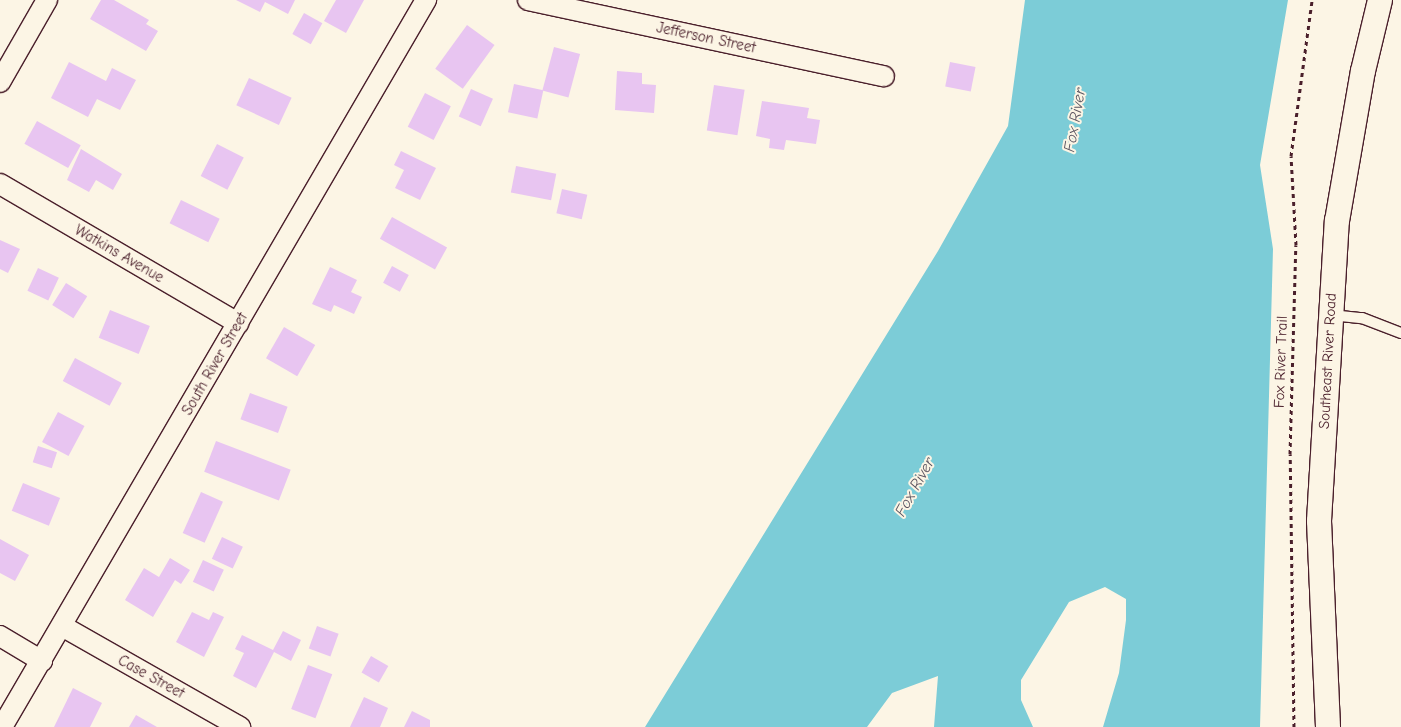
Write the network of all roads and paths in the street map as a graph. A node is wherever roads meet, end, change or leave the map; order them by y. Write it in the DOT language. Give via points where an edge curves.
graph roads {
  1 [pos="48,0"];
  2 [pos="426,0"];
  3 [pos="528,0"];
  4 [pos="1312,0"];
  5 [pos="1380,0"];
  6 [pos="884,76"];
  7 [pos="0,82"];
  8 [pos="0,184"];
  9 [pos="1331,315"];
  10 [pos="238,323"];
  11 [pos="1401,333"];
  12 [pos="62,626"];
  13 [pos="0,636"];
  14 [pos="42,660"];
  15 [pos="2,727"];
  16 [pos="240,727"];
  17 [pos="1294,727"];
  18 [pos="1328,727"];
  1 -- 7 [label="street"];
  2 -- 10 [label="street, South River Street"];
  3 -- 6 [label="street, Jefferson Street"];
  4 -- 17 [label="path, Fox River Trail" via="1291,156 1296,245 1290,454"];
  5 -- 9 [label="street, Southeast River Road" via="1363,71 1336,221"];
  8 -- 10 [label="street, Watkins Avenue"];
  9 -- 11 [label="lane" via="1362,318"];
  9 -- 18 [label="street, Southeast River Road" via="1319,521"];
  10 -- 12 [label="street, South River Street"];
  12 -- 14 [label="street, South River Street"];
  12 -- 16 [label="street, Case Street"];
  13 -- 14 [label="street"];
  14 -- 15 [label="street, South River Street"];
}
